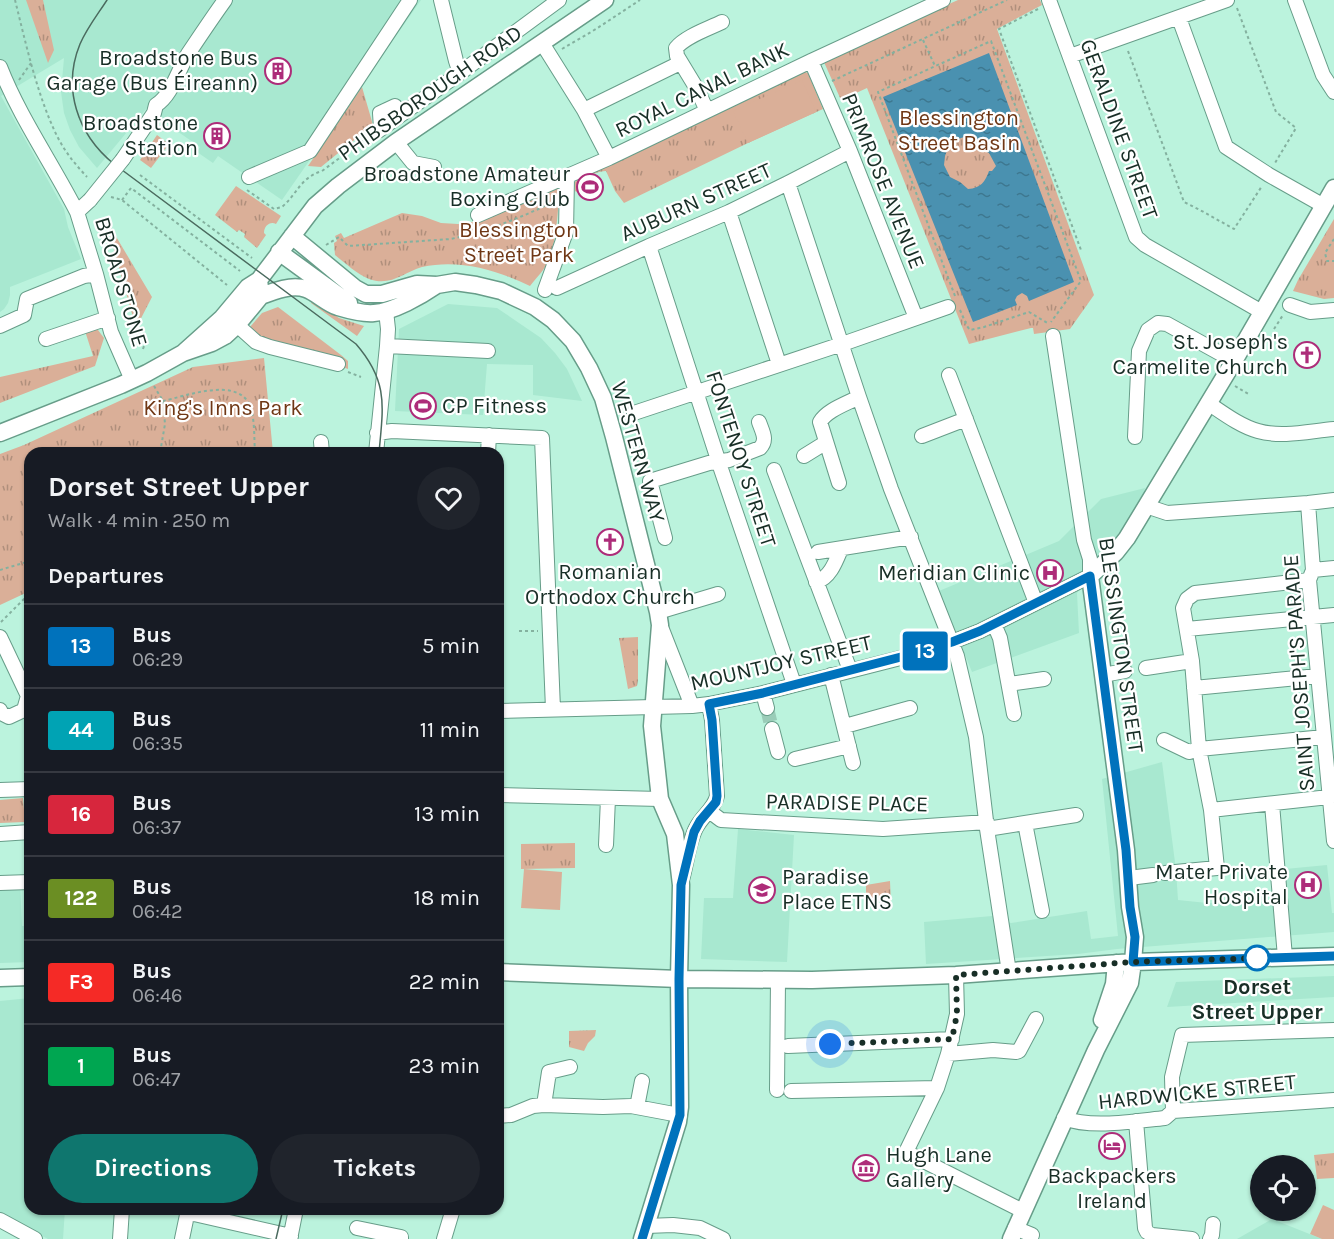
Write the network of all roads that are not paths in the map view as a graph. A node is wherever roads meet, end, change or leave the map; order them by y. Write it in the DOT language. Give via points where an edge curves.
graph roads {
  1 [pos="225,0"];
  2 [pos="410,0"];
  3 [pos="441,0"];
  4 [pos="559,0"];
  5 [pos="605,0"];
  6 [pos="943,0"];
  7 [pos="1227,0"];
  8 [pos="1294,0"];
  9 [pos="1050,2"];
  10 [pos="1179,18"];
  11 [pos="722,22"];
  12 [pos="542,44"];
  13 [pos="1070,56"];
  14 [pos="680,61"];
  15 [pos="811,61"];
  16 [pos="0,67"];
  17 [pos="460,72"];
  18 [pos="9,86"];
  19 [pos="1334,92"];
  20 [pos="395,106"];
  21 [pos="584,110"];
  22 [pos="706,111"];
  23 [pos="396,142"];
  24 [pos="850,151"];
  25 [pos="609,158"];
  26 [pos="434,167"];
  27 [pos="246,182"];
  28 [pos="568,182"];
  29 [pos="788,183"];
  30 [pos="1334,188"];
  31 [pos="1324,206"];
  32 [pos="77,212"];
  33 [pos="729,212"];
  34 [pos="478,214"];
  35 [pos="292,236"];
  36 [pos="649,246"];
  37 [pos="279,252"];
  38 [pos="90,275"];
  39 [pos="436,285"];
  40 [pos="260,288"];
  41 [pos="1290,305"];
  42 [pos="948,307"];
  43 [pos="1334,310"];
  44 [pos="386,311"];
  45 [pos="362,312"];
  46 [pos="1262,312"];
  47 [pos="108,318"];
  48 [pos="916,318"];
  49 [pos="0,326"];
  50 [pos="237,326"];
  51 [pos="1053,336"];
  52 [pos="46,339"];
  53 [pos="841,344"];
  54 [pos="387,346"];
  55 [pos="488,351"];
  56 [pos="183,353"];
  57 [pos="1234,361"];
  58 [pos="338,364"];
  59 [pos="779,364"];
  60 [pos="949,375"];
  61 [pos="139,376"];
  62 [pos="697,393"];
  63 [pos="859,397"];
  64 [pos="1208,403"];
  65 [pos="634,413"];
  66 [pos="966,419"];
  67 [pos="759,422"];
  68 [pos="1334,429"];
  69 [pos="0,433"];
  70 [pos="378,433"];
  71 [pos="489,435"];
  72 [pos="922,436"];
  73 [pos="1136,437"];
  74 [pos="825,443"];
  75 [pos="377,447"];
  76 [pos="488,447"];
  77 [pos="804,456"];
  78 [pos="719,461"];
  79 [pos="774,470"];
  80 [pos="839,483"];
  81 [pos="1334,500"];
  82 [pos="1308,503"];
  83 [pos="1146,506"];
  84 [pos="911,537"];
  85 [pos="665,538"];
  86 [pos="841,549"];
  87 [pos="818,552"];
  88 [pos="1334,568"];
  89 [pos="1311,575"];
  90 [pos="1090,576"];
  91 [pos="816,582"];
  92 [pos="717,594"];
  93 [pos="1035,603"];
  94 [pos="1334,615"];
  95 [pos="659,618"];
  96 [pos="1312,618"];
  97 [pos="994,624"];
  98 [pos="1187,629"];
  99 [pos="1,640"];
  100 [pos="952,642"];
  101 [pos="1192,661"];
  102 [pos="1146,668"];
  103 [pos="850,670"];
  104 [pos="1125,671"];
  105 [pos="831,675"];
  106 [pos="1103,675"];
  107 [pos="1318,676"];
  108 [pos="1044,679"];
  109 [pos="795,684"];
  110 [pos="1009,684"];
  111 [pos="24,688"];
  112 [pos="1194,688"];
  113 [pos="763,693"];
  114 [pos="1327,700"];
  115 [pos="709,704"];
  116 [pos="653,706"];
  117 [pos="692,706"];
  118 [pos="767,708"];
  119 [pos="910,708"];
  120 [pos="553,709"];
  121 [pos="0,710"];
  122 [pos="24,710"];
  123 [pos="504,711"];
  124 [pos="1014,714"];
  125 [pos="845,726"];
  126 [pos="772,729"];
  127 [pos="1323,737"];
  128 [pos="1164,740"];
  129 [pos="849,746"];
  130 [pos="1199,749"];
  131 [pos="778,752"];
  132 [pos="795,759"];
  133 [pos="853,764"];
  134 [pos="24,789"];
  135 [pos="0,790"];
  136 [pos="504,795"];
  137 [pos="1329,797"];
  138 [pos="608,798"];
  139 [pos="660,799"];
  140 [pos="1272,804"];
  141 [pos="1210,810"];
  142 [pos="709,812"];
  143 [pos="1076,815"];
  144 [pos="1025,823"];
  145 [pos="987,826"];
  146 [pos="24,832"];
  147 [pos="0,834"];
  148 [pos="1334,841"];
  149 [pos="606,845"];
  150 [pos="1129,878"];
  151 [pos="24,882"];
  152 [pos="0,883"];
  153 [pos="681,885"];
  154 [pos="1042,911"];
  155 [pos="1334,956"];
  156 [pos="1285,957"];
  157 [pos="1133,962"];
  158 [pos="1116,963"];
  159 [pos="504,972"];
  160 [pos="1009,972"];
  161 [pos="956,975"];
  162 [pos="24,977"];
  163 [pos="0,978"];
  164 [pos="679,979"];
  165 [pos="778,980"];
  166 [pos="1036,1019"];
  167 [pos="1334,1030"];
  168 [pos="952,1039"];
  169 [pos="788,1046"];
  170 [pos="1095,1050"];
  171 [pos="948,1054"];
  172 [pos="570,1067"];
  173 [pos="642,1081"];
  174 [pos="938,1088"];
  175 [pos="1334,1100"];
  176 [pos="637,1107"];
  177 [pos="552,1108"];
  178 [pos="1173,1111"];
  179 [pos="680,1115"];
  180 [pos="504,1116"];
  181 [pos="1064,1118"];
  182 [pos="1136,1121"];
  183 [pos="1023,1211"];
  184 [pos="122,1215"];
  185 [pos="187,1215"];
  186 [pos="198,1215"];
  187 [pos="295,1215"];
  188 [pos="451,1215"];
  189 [pos="0,1220"];
  190 [pos="1213,1224"];
  191 [pos="357,1228"];
  192 [pos="644,1233"];
  193 [pos="1013,1234"];
  194 [pos="1032,1235"];
  195 [pos="290,1238"];
  196 [pos="35,1239"];
  197 [pos="120,1239"];
  198 [pos="182,1239"];
  199 [pos="401,1239"];
  200 [pos="444,1239"];
  201 [pos="723,1239"];
  202 [pos="1192,1239"];
  203 [pos="1210,1239"];
  1 -- 32 [label="street, BROADSTONE, bridge" via="123,159"];
  2 -- 27 [label="street" via="310,151"];
  3 -- 17 [label="street"];
  4 -- 17 [label="street"];
  5 -- 12 [label="main road, PHIBSBOROUGH ROAD"];
  6 -- 15 [label="street, ROYAL CANAL BANK"];
  7 -- 10 [label="street"];
  8 -- 19 [label="street" via="1323,75"];
  9 -- 13 [label="street, GERALDINE STREET"];
  10 -- 13 [label="street"];
  10 -- 31 [label="street" via="1226,147"];
  11 -- 14 [label="street" via="678,45"];
  12 -- 21 [label="street"];
  12 -- 23 [label="main road, PHIBSBOROUGH ROAD"];
  13 -- 46 [label="street, GERALDINE STREET" via="1136,237"];
  14 -- 21 [label="street"];
  14 -- 22 [label="street"];
  15 -- 22 [label="street, ROYAL CANAL BANK"];
  15 -- 24 [label="street, PRIMROSE AVENUE"];
  16 -- 18 [label="street"];
  17 -- 20 [label="street" via="379,129 380,113"];
  18 -- 32 [label="street"];
  21 -- 25 [label="street"];
  22 -- 25 [label="street, ROYAL CANAL BANK"];
  23 -- 26 [label="street" via="413,163"];
  23 -- 35 [label="main road, PHIBSBOROUGH ROAD" via="322,198"];
  24 -- 29 [label="street, AUBURN STREET"];
  24 -- 48 [label="street, PRIMROSE AVENUE"];
  25 -- 28 [label="street, ROYAL CANAL BANK"];
  28 -- 34 [label="street, ROYAL CANAL BANK"];
  28 -- 36 [label="street, AUBURN STREET" via="566,232 551,289"];
  29 -- 33 [label="street, AUBURN STREET"];
  29 -- 53 [label="street"];
  30 -- 31 [label="main road"];
  31 -- 46 [label="main road"];
  32 -- 38 [label="street, BROADSTONE"];
  33 -- 36 [label="street, AUBURN STREET"];
  33 -- 59 [label="street"];
  35 -- 37 [label="main road, PHIBSBOROUGH ROAD"];
  35 -- 39 [label="main road, WESTERN WAY" via="366,294 382,294 417,284"];
  36 -- 62 [label="street, FONTENOY STREET"];
  37 -- 40 [label="main road, PHIBSBOROUGH ROAD"];
  37 -- 45 [label="main road"];
  38 -- 47 [label="street, BROADSTONE"];
  38 -- 49 [label="street" via="27,299 24,315"];
  39 -- 44 [label="main road, WESTERN WAY"];
  39 -- 95 [label="main road, WESTERN WAY" via="455,282 501,291 553,320 573,341 603,398"];
  40 -- 45 [label="main road, WESTERN WAY" via="305,288 337,306"];
  40 -- 50 [label="main road"];
  40 -- 56 [label="main road" via="248,286 222,318"];
  41 -- 43 [label="street" via="1310,312"];
  42 -- 48 [label="street"];
  44 -- 45 [label="main road, WESTERN WAY"];
  44 -- 54 [label="street"];
  46 -- 57 [label="main road"];
  47 -- 52 [label="street"];
  47 -- 61 [label="street, BROADSTONE" via="111,332"];
  48 -- 53 [label="street"];
  50 -- 56 [label="main road" via="212,343"];
  50 -- 58 [label="street" via="256,342"];
  51 -- 90 [label="street, BLESSINGTON STREET"];
  53 -- 59 [label="street"];
  53 -- 63 [label="street"];
  54 -- 55 [label="street"];
  54 -- 70 [label="street"];
  56 -- 61 [label="main road"];
  57 -- 64 [label="main road"];
  57 -- 73 [label="street" via="1167,324 1158,323 1148,330 1139,351"];
  59 -- 62 [label="street"];
  60 -- 66 [label="street"];
  61 -- 69 [label="main road"];
  62 -- 65 [label="street"];
  62 -- 78 [label="street, FONTENOY STREET"];
  63 -- 74 [label="street" via="822,418"];
  63 -- 84 [label="street"];
  64 -- 68 [label="street" via="1259,432"];
  64 -- 83 [label="main road"];
  66 -- 72 [label="street"];
  66 -- 93 [label="street"];
  67 -- 78 [label="street" via="765,440 760,448"];
  70 -- 71 [label="street"];
  70 -- 75 [label="street"];
  71 -- 76 [label="street"];
  71 -- 120 [label="street" via="542,438"];
  74 -- 77 [label="street"];
  74 -- 80 [label="street"];
  78 -- 85 [label="street" via="650,481"];
  78 -- 109 [label="street, FONTENOY STREET"];
  79 -- 91 [label="street"];
  81 -- 82 [label="street"];
  82 -- 83 [label="street" via="1167,513"];
  82 -- 89 [label="street, SAINT JOSEPH'S PARADE"];
  83 -- 90 [label="main road" via="1122,545"];
  84 -- 86 [label="street"];
  84 -- 100 [label="street"];
  86 -- 87 [label="street"];
  86 -- 91 [label="street" via="834,566"];
  88 -- 89 [label="street"];
  89 -- 96 [label="street, SAINT JOSEPH'S PARADE"];
  89 -- 98 [label="street" via="1195,593 1183,608"];
  90 -- 93 [label="street, MOUNTJOY STREET"];
  90 -- 106 [label="main road, BLESSINGTON STREET"];
  91 -- 103 [label="street"];
  92 -- 95 [label="street"];
  93 -- 97 [label="street, MOUNTJOY STREET"];
  94 -- 96 [label="street"];
  95 -- 116 [label="main road, WESTERN WAY"];
  95 -- 117 [label="street, WESTERN WAY"];
  96 -- 98 [label="street"];
  96 -- 107 [label="street, SAINT JOSEPH'S PARADE"];
  97 -- 100 [label="street, MOUNTJOY STREET"];
  97 -- 110 [label="street"];
  98 -- 101 [label="street"];
  99 -- 111 [label="street"];
  100 -- 103 [label="street, MOUNTJOY STREET"];
  100 -- 145 [label="street" via="976,737"];
  101 -- 102 [label="street"];
  101 -- 112 [label="street"];
  103 -- 105 [label="street, MOUNTJOY STREET"];
  104 -- 106 [label="street"];
  105 -- 109 [label="street, MOUNTJOY STREET"];
  105 -- 125 [label="street"];
  106 -- 150 [label="main road, BLESSINGTON STREET"];
  107 -- 112 [label="street"];
  107 -- 114 [label="street, SAINT JOSEPH'S PARADE"];
  108 -- 110 [label="street"];
  109 -- 113 [label="street, MOUNTJOY STREET"];
  110 -- 124 [label="street"];
  112 -- 130 [label="street"];
  113 -- 115 [label="street, MOUNTJOY STREET"];
  113 -- 118 [label="street"];
  114 -- 127 [label="street, SAINT JOSEPH'S PARADE"];
  115 -- 117 [label="street, MOUNTJOY STREET"];
  115 -- 142 [label="street" via="717,796"];
  116 -- 117 [label="street, MOUNTJOY STREET"];
  116 -- 120 [label="street, MOUNTJOY STREET"];
  116 -- 139 [label="main road, WESTERN WAY"];
  119 -- 125 [label="street"];
  120 -- 123 [label="street, MOUNTJOY STREET"];
  121 -- 122 [label="street" via="9,717"];
  125 -- 129 [label="street"];
  126 -- 131 [label="street"];
  127 -- 130 [label="street"];
  127 -- 137 [label="street, SAINT JOSEPH'S PARADE"];
  128 -- 130 [label="street" via="1189,752"];
  129 -- 132 [label="street"];
  129 -- 133 [label="street"];
  130 -- 141 [label="street"];
  134 -- 135 [label="street"];
  136 -- 138 [label="street"];
  137 -- 140 [label="street"];
  137 -- 148 [label="street, SAINT JOSEPH'S PARADE"];
  138 -- 139 [label="street"];
  138 -- 149 [label="street"];
  139 -- 153 [label="main road, WESTERN WAY" via="675,834"];
  140 -- 141 [label="street"];
  140 -- 156 [label="street"];
  141 -- 150 [label="street" via="1216,868"];
  142 -- 145 [label="street, PARADISE PLACE" via="721,820 883,829"];
  142 -- 153 [label="street" via="694,832"];
  143 -- 144 [label="street, PARADISE PLACE"];
  144 -- 145 [label="street, PARADISE PLACE"];
  144 -- 154 [label="street"];
  145 -- 160 [label="street"];
  146 -- 147 [label="street"];
  150 -- 157 [label="main road, BLESSINGTON STREET" via="1135,937"];
  151 -- 152 [label="street"];
  153 -- 164 [label="main road, WESTERN WAY"];
  155 -- 156 [label="main road"];
  156 -- 157 [label="main road"];
  157 -- 158 [label="main road"];
  157 -- 170 [label="main road, BLESSINGTON STREET" via="1130,983"];
  158 -- 160 [label="main road"];
  158 -- 170 [label="main road"];
  159 -- 164 [label="main road"];
  160 -- 161 [label="main road"];
  161 -- 165 [label="main road"];
  161 -- 168 [label="street" via="957,1014"];
  162 -- 163 [label="main road"];
  164 -- 165 [label="main road"];
  164 -- 179 [label="main road, WESTERN WAY"];
  165 -- 174 [label="street" via="784,1091"];
  166 -- 171 [label="street" via="1019,1051"];
  167 -- 178 [label="street" via="1182,1035 1172,1077"];
  168 -- 169 [label="street"];
  168 -- 171 [label="street"];
  170 -- 181 [label="main road"];
  171 -- 174 [label="street"];
  172 -- 177 [label="street" via="549,1072"];
  173 -- 176 [label="street"];
  174 -- 183 [label="street" via="906,1152"];
  175 -- 178 [label="street, HARDWICKE STREET"];
  176 -- 177 [label="street" via="582,1111"];
  176 -- 179 [label="street"];
  177 -- 180 [label="street" via="533,1106"];
  178 -- 182 [label="street, HARDWICKE STREET" via="1165,1118"];
  179 -- 192 [label="main road, WESTERN WAY"];
  181 -- 182 [label="street, HARDWICKE STREET" via="1100,1124"];
  181 -- 183 [label="main road"];
  182 -- 202 [label="street" via="1144,1228 1152,1235"];
  183 -- 193 [label="main road"];
  184 -- 197 [label="street"];
  185 -- 198 [label="street"];
  186 -- 195 [label="street"];
  187 -- 195 [label="street"];
  188 -- 200 [label="street"];
  189 -- 196 [label="street"];
  190 -- 203 [label="street"];
  191 -- 199 [label="street"];
  192 -- 201 [label="street" via="673,1224 700,1228"];
  193 -- 194 [label="street"];
}
